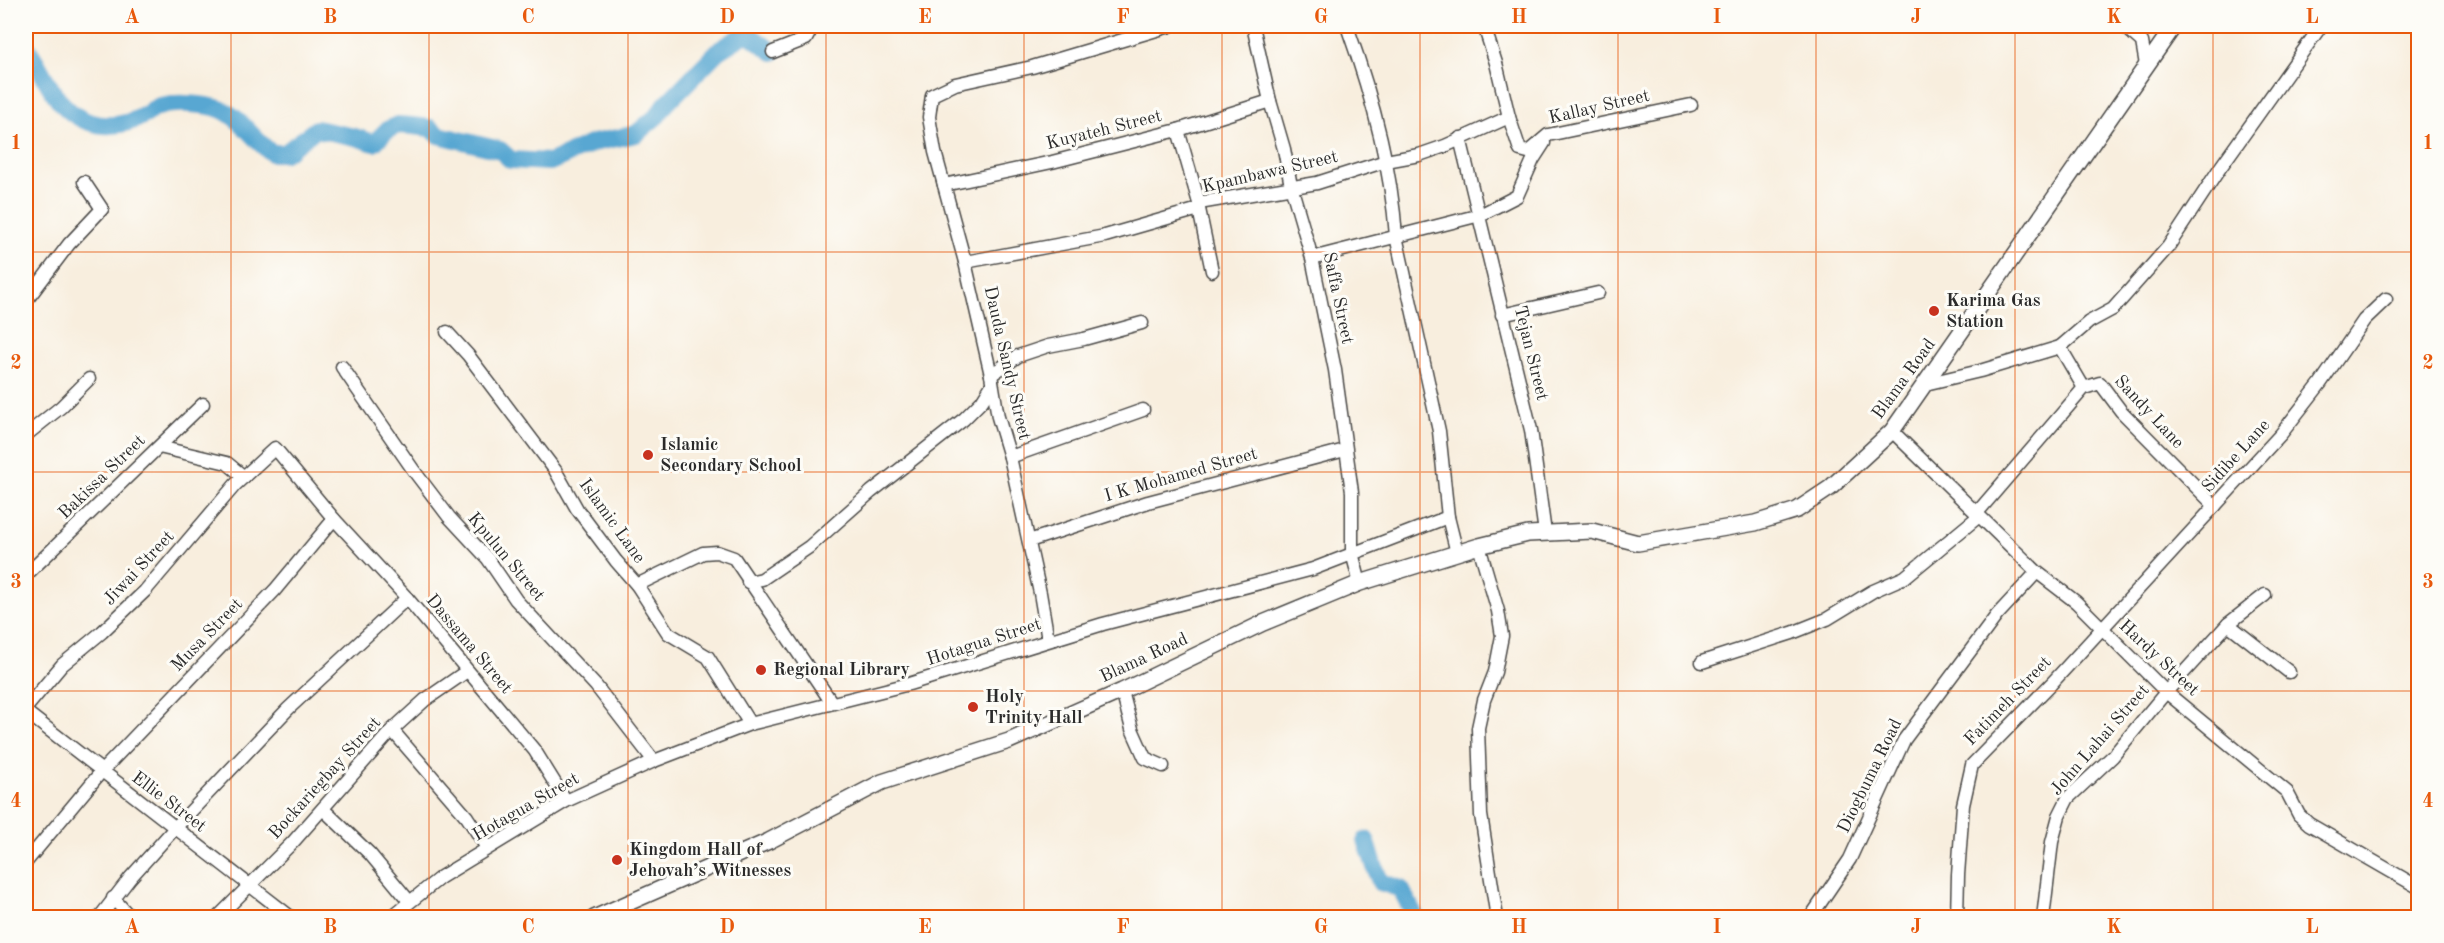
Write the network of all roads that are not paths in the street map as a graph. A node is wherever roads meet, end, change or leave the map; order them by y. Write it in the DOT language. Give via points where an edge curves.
graph roads {
  1 [pos="813,26"];
  2 [pos="1170,26"];
  3 [pos="1252,26"];
  4 [pos="1347,26"];
  5 [pos="1484,26"];
  6 [pos="2124,26"];
  7 [pos="2174,26"];
  8 [pos="2321,26"];
  9 [pos="773,52"];
  10 [pos="2146,65"];
  11 [pos="1269,100"];
  12 [pos="1691,105"];
  13 [pos="1509,117"];
  14 [pos="1178,130"];
  15 [pos="1548,135"];
  16 [pos="1460,138"];
  17 [pos="1386,161"];
  18 [pos="84,182"];
  19 [pos="944,185"];
  20 [pos="1291,186"];
  21 [pos="1199,206"];
  22 [pos="1480,215"];
  23 [pos="1396,236"];
  24 [pos="1312,258"];
  25 [pos="965,262"];
  26 [pos="1212,271"];
  27 [pos="30,285"];
  28 [pos="1598,293"];
  29 [pos="2386,299"];
  30 [pos="26,301"];
  31 [pos="1502,315"];
  32 [pos="1142,323"];
  33 [pos="447,333"];
  34 [pos="2060,347"];
  35 [pos="342,367"];
  36 [pos="89,379"];
  37 [pos="992,380"];
  38 [pos="1925,384"];
  39 [pos="2084,388"];
  40 [pos="203,404"];
  41 [pos="1143,410"];
  42 [pos="1892,432"];
  43 [pos="26,435"];
  44 [pos="159,447"];
  45 [pos="275,448"];
  46 [pos="1345,450"];
  47 [pos="1010,457"];
  48 [pos="244,477"];
  49 [pos="2215,506"];
  50 [pos="1977,515"];
  51 [pos="1448,517"];
  52 [pos="334,519"];
  53 [pos="1545,533"];
  54 [pos="1029,540"];
  55 [pos="1479,546"];
  56 [pos="1352,553"];
  57 [pos="1457,553"];
  58 [pos="2037,572"];
  59 [pos="26,575"];
  60 [pos="748,582"];
  61 [pos="1360,583"];
  62 [pos="637,585"];
  63 [pos="2265,595"];
  64 [pos="407,598"];
  65 [pos="2228,624"];
  66 [pos="2102,629"];
  67 [pos="1048,640"];
  68 [pos="1702,662"];
  69 [pos="467,671"];
  70 [pos="2289,672"];
  71 [pos="1122,691"];
  72 [pos="2166,692"];
  73 [pos="832,703"];
  74 [pos="26,710"];
  75 [pos="750,724"];
  76 [pos="392,730"];
  77 [pos="654,761"];
  78 [pos="1163,766"];
  79 [pos="101,772"];
  80 [pos="566,801"];
  81 [pos="323,809"];
  82 [pos="174,829"];
  83 [pos="488,848"];
  84 [pos="26,862"];
  85 [pos="249,884"];
  86 [pos="2418,887"];
  87 [pos="113,898"];
  88 [pos="409,901"];
  89 [pos="99,918"];
  90 [pos="131,918"];
  91 [pos="217,918"];
  92 [pos="292,918"];
  93 [pos="390,918"];
  94 [pos="594,918"];
  95 [pos="1497,918"];
  96 [pos="1809,918"];
  97 [pos="1957,918"];
  98 [pos="2043,918"];
  1 -- 9 [label="street" via="806,39"];
  2 -- 19 [label="street, Dauda Sandy Street" via="1032,68 955,84 932,95 929,117"];
  3 -- 11 [label="street, Saffa Street"];
  4 -- 17 [label="street"];
  5 -- 13 [label="street"];
  6 -- 10 [label="street" via="2142,42"];
  7 -- 10 [label="street, Blama Road"];
  8 -- 34 [label="street" via="2168,247 2113,309 2089,322"];
  10 -- 38 [label="street, Blama Road"];
  11 -- 14 [label="street, Kuyateh Street"];
  11 -- 20 [label="street, Saffa Street"];
  12 -- 15 [label="street, Kallay Street"];
  13 -- 15 [label="street, Kallay Street" via="1520,150 1528,152"];
  13 -- 16 [label="street, Kpambawa Street"];
  14 -- 19 [label="street, Kuyateh Street"];
  14 -- 21 [label="street"];
  15 -- 22 [label="street" via="1517,196"];
  16 -- 17 [label="street, Kpambawa Street" via="1445,147"];
  16 -- 22 [label="street, Tejan Street"];
  17 -- 20 [label="street, Kpambawa Street" via="1317,183"];
  17 -- 23 [label="street"];
  18 -- 27 [label="street" via="102,209"];
  19 -- 25 [label="street, Dauda Sandy Street"];
  20 -- 21 [label="street, Kpambawa Street"];
  20 -- 24 [label="street, Saffa Street"];
  21 -- 25 [label="street, Kpambawa Street" via="1105,236"];
  21 -- 26 [label="street"];
  22 -- 23 [label="street"];
  22 -- 31 [label="street, Tejan Street"];
  23 -- 24 [label="street"];
  23 -- 51 [label="street" via="1439,431"];
  24 -- 46 [label="street, Saffa Street" via="1335,370"];
  25 -- 37 [label="street, Dauda Sandy Street"];
  27 -- 30 [label="street"];
  28 -- 31 [label="street"];
  29 -- 49 [label="street, Sidibe Lane" via="2364,320 2281,434"];
  31 -- 53 [label="street, Tejan Street" via="1531,430"];
  32 -- 37 [label="street" via="1018,356"];
  33 -- 62 [label="street, Islamic Lane" via="555,470 577,509"];
  34 -- 38 [label="street"];
  34 -- 39 [label="street, Sandy Lane"];
  35 -- 77 [label="street, Kpulun Street" via="449,517 488,558 516,600 596,686"];
  36 -- 43 [label="street"];
  37 -- 47 [label="street, Dauda Sandy Street"];
  37 -- 60 [label="street" via="982,401 964,419 809,547 762,579"];
  38 -- 42 [label="street, Blama Road"];
  39 -- 49 [label="street, Sandy Lane" via="2100,383 2121,411"];
  39 -- 50 [label="street"];
  40 -- 44 [label="street, Bakissa Street"];
  41 -- 47 [label="street"];
  42 -- 50 [label="street, Hardy Street"];
  42 -- 53 [label="street, Blama Road" via="1830,488 1797,510 1755,523 1638,543 1592,531"];
  44 -- 48 [label="street" via="228,463"];
  44 -- 59 [label="street, Bakissa Street"];
  45 -- 48 [label="street, Jiwai Street"];
  45 -- 52 [label="street, Dassama Street"];
  46 -- 54 [label="street, I K Mohamed Street" via="1148,502"];
  46 -- 56 [label="street, Saffa Street" via="1352,492"];
  47 -- 54 [label="street, Dauda Sandy Street"];
  48 -- 74 [label="street, Jiwai Street" via="145,591 63,665"];
  49 -- 66 [label="street, Sidibe Lane"];
  50 -- 58 [label="street, Hardy Street"];
  50 -- 68 [label="street" via="1905,577 1827,619"];
  51 -- 56 [label="street, Hotagua Street"];
  51 -- 57 [label="street"];
  52 -- 64 [label="street, Dassama Street"];
  52 -- 79 [label="street, Musa Street" via="275,590"];
  53 -- 55 [label="street, Blama Road"];
  54 -- 67 [label="street, Dauda Sandy Street"];
  55 -- 57 [label="street, Blama Road"];
  55 -- 95 [label="street" via="1502,636 1479,720 1480,800"];
  56 -- 61 [label="street, Saffa Street"];
  56 -- 67 [label="street, Hotagua Street" via="1313,569"];
  57 -- 61 [label="street, Blama Road"];
  58 -- 66 [label="street, Hardy Street" via="2076,602"];
  58 -- 96 [label="street, Diogbuma Road" via="1997,615 1904,740 1850,859"];
  60 -- 62 [label="street" via="734,558 717,552 703,553"];
  60 -- 73 [label="street"];
  61 -- 71 [label="street, Blama Road" via="1263,623"];
  62 -- 75 [label="street, Islamic Lane" via="668,633 708,657"];
  63 -- 65 [label="street, John Lahai Street"];
  64 -- 69 [label="street, Dassama Street"];
  64 -- 82 [label="street" via="288,709"];
  65 -- 70 [label="street"];
  65 -- 72 [label="street, John Lahai Street"];
  66 -- 72 [label="street, Hardy Street"];
  66 -- 97 [label="street, Fatimeh Street" via="1972,765 1963,805"];
  67 -- 73 [label="street, Hotagua Street" via="981,663"];
  69 -- 76 [label="street, Bockariegbay Street" via="425,700"];
  69 -- 80 [label="street, Dassama Street" via="535,751"];
  71 -- 78 [label="street" via="1145,758"];
  71 -- 94 [label="street, Blama Road" via="1009,741 882,782 769,841"];
  72 -- 86 [label="street, Hardy Street" via="2287,792 2299,815 2309,824"];
  72 -- 98 [label="street, John Lahai Street" via="2113,756 2068,798 2052,842"];
  73 -- 75 [label="street, Hotagua Street"];
  74 -- 79 [label="street, Ellie Street"];
  75 -- 77 [label="street, Hotagua Street"];
  76 -- 81 [label="street, Bockariegbay Street"];
  76 -- 83 [label="street" via="467,817"];
  77 -- 80 [label="street, Hotagua Street"];
  79 -- 82 [label="street, Ellie Street"];
  79 -- 84 [label="street, Musa Street"];
  80 -- 83 [label="street, Hotagua Street"];
  81 -- 85 [label="street, Bockariegbay Street"];
  81 -- 88 [label="street" via="370,854"];
  82 -- 85 [label="street, Ellie Street"];
  82 -- 87 [label="street"];
  83 -- 88 [label="street, Hotagua Street"];
  85 -- 91 [label="street, Bockariegbay Street"];
  85 -- 92 [label="street, Ellie Street"];
  87 -- 89 [label="street"];
  87 -- 90 [label="street"];
  88 -- 93 [label="street, Hotagua Street"];
}
